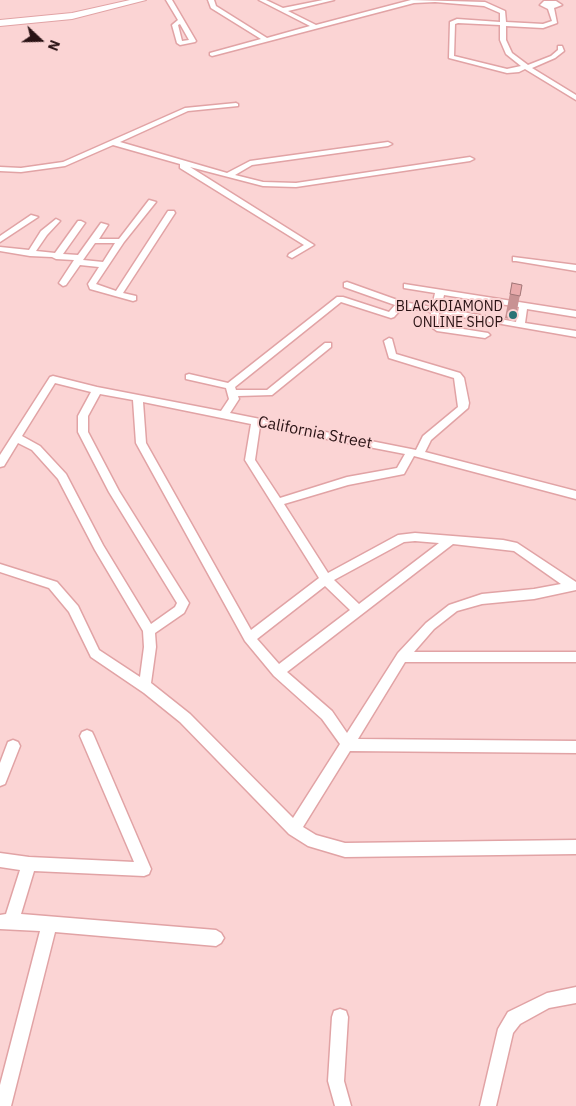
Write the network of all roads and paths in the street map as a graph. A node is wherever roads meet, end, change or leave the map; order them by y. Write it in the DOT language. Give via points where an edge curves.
graph roads {
  1 [pos="142,0"];
  2 [pos="169,0"];
  3 [pos="211,0"];
  4 [pos="262,0"];
  5 [pos="331,0"];
  6 [pos="456,1"];
  7 [pos="551,8"];
  8 [pos="282,10"];
  9 [pos="181,20"];
  10 [pos="0,22"];
  11 [pos="504,24"];
  12 [pos="316,27"];
  13 [pos="266,40"];
  14 [pos="560,47"];
  15 [pos="212,54"];
  16 [pos="526,67"];
  17 [pos="576,98"];
  18 [pos="236,105"];
  19 [pos="115,142"];
  20 [pos="388,144"];
  21 [pos="169,158"];
  22 [pos="470,158"];
  23 [pos="0,169"];
  24 [pos="228,176"];
  25 [pos="152,202"];
  26 [pos="171,213"];
  27 [pos="34,217"];
  28 [pos="56,221"];
  29 [pos="81,223"];
  30 [pos="104,225"];
  31 [pos="0,240"];
  32 [pos="92,241"];
  33 [pos="121,241"];
  34 [pos="0,249"];
  35 [pos="30,254"];
  36 [pos="292,256"];
  37 [pos="56,257"];
  38 [pos="516,259"];
  39 [pos="77,260"];
  40 [pos="105,265"];
  41 [pos="576,268"];
  42 [pos="63,283"];
  43 [pos="347,285"];
  44 [pos="407,286"];
  45 [pos="440,292"];
  46 [pos="118,294"];
  47 [pos="133,298"];
  48 [pos="400,304"];
  49 [pos="523,306"];
  50 [pos="435,311"];
  51 [pos="576,314"];
  52 [pos="520,325"];
  53 [pos="576,334"];
  54 [pos="485,335"];
  55 [pos="389,341"];
  56 [pos="328,345"];
  57 [pos="189,377"];
  58 [pos="231,389"];
  59 [pos="97,390"];
  60 [pos="138,397"];
  61 [pos="223,415"];
  62 [pos="256,422"];
  63 [pos="16,437"];
  64 [pos="415,453"];
  65 [pos="0,463"];
  66 [pos="576,495"];
  67 [pos="276,504"];
  68 [pos="451,540"];
  69 [pos="0,568"];
  70 [pos="326,579"];
  71 [pos="574,586"];
  72 [pos="358,611"];
  73 [pos="149,631"];
  74 [pos="249,638"];
  75 [pos="402,657"];
  76 [pos="576,657"];
  77 [pos="278,672"];
  78 [pos="148,689"];
  79 [pos="87,736"];
  80 [pos="348,745"];
  81 [pos="13,746"];
  82 [pos="576,747"];
  83 [pos="0,780"];
  84 [pos="294,829"];
  85 [pos="576,847"];
  86 [pos="0,860"];
  87 [pos="29,864"];
  88 [pos="6,922"];
  89 [pos="49,925"];
  90 [pos="216,938"];
  91 [pos="576,994"];
  92 [pos="340,1017"];
  93 [pos="3,1106"];
  94 [pos="343,1106"];
  95 [pos="488,1106"];
  1 -- 10 [label="main road" via="72,16"];
  2 -- 9 [label="street"];
  3 -- 13 [label="street" via="213,7"];
  4 -- 8 [label="street"];
  5 -- 8 [label="street"];
  6 -- 11 [label="street" via="496,7 503,12"];
  6 -- 12 [label="street" via="414,2"];
  7 -- 11 [label="street" via="555,19 548,26"];
  8 -- 12 [label="street"];
  11 -- 16 [label="street" via="504,47"];
  11 -- 16 [label="street" via="452,22 450,56 507,70"];
  12 -- 13 [label="street"];
  13 -- 15 [label="street"];
  14 -- 16 [label="street" via="561,51 553,57"];
  16 -- 17 [label="street"];
  18 -- 19 [label="street" via="187,109"];
  19 -- 21 [label="street"];
  19 -- 23 [label="street" via="65,164 21,170"];
  20 -- 24 [label="street" via="250,163"];
  21 -- 24 [label="street"];
  21 -- 36 [label="street" via="310,245"];
  22 -- 24 [label="street" via="296,185 263,184"];
  25 -- 33 [label="street"];
  26 -- 46 [label="street"];
  27 -- 31 [label="street"];
  28 -- 35 [label="street"];
  29 -- 37 [label="street"];
  30 -- 32 [label="street"];
  32 -- 33 [label="street"];
  32 -- 39 [label="street"];
  33 -- 40 [label="street"];
  34 -- 35 [label="street"];
  35 -- 37 [label="street"];
  37 -- 39 [label="street"];
  38 -- 41 [label="street"];
  39 -- 40 [label="street"];
  39 -- 42 [label="street"];
  40 -- 46 [label="street" via="93,287"];
  43 -- 48 [label="street"];
  44 -- 45 [label="street"];
  45 -- 49 [label="street"];
  45 -- 50 [label="street"];
  46 -- 47 [label="street"];
  48 -- 50 [label="street"];
  48 -- 58 [label="street" via="391,315 340,299"];
  49 -- 51 [label="street"];
  49 -- 52 [label="street"];
  50 -- 52 [label="street"];
  50 -- 54 [label="street" via="433,324 437,328"];
  52 -- 53 [label="street"];
  55 -- 64 [label="street" via="392,356 459,378 463,408 427,438"];
  56 -- 58 [label="street" via="269,393"];
  57 -- 58 [label="street"];
  58 -- 61 [label="street" via="234,399"];
  59 -- 60 [label="street, California Street"];
  59 -- 63 [label="street, California Street" via="53,379"];
  59 -- 73 [label="street" via="83,416 83,432 114,492 183,603 180,610"];
  60 -- 61 [label="street, California Street"];
  60 -- 74 [label="street" via="141,443"];
  61 -- 62 [label="street, California Street"];
  62 -- 64 [label="street, California Street"];
  62 -- 67 [label="street" via="250,460"];
  63 -- 65 [label="street"];
  63 -- 73 [label="street" via="36,448 62,477"];
  64 -- 66 [label="street, California Street"];
  64 -- 67 [label="street" via="400,471 347,480"];
  67 -- 70 [label="street"];
  68 -- 70 [label="street" via="415,536 402,538"];
  68 -- 71 [label="street" via="517,547"];
  68 -- 72 [label="street"];
  69 -- 78 [label="street" via="53,585 74,609 95,652"];
  70 -- 72 [label="street"];
  70 -- 74 [label="street"];
  71 -- 75 [label="street" via="482,599 453,608 430,626"];
  72 -- 77 [label="street"];
  73 -- 78 [label="street" via="145,683"];
  74 -- 77 [label="street"];
  75 -- 76 [label="street"];
  75 -- 80 [label="street"];
  77 -- 80 [label="street" via="327,716"];
  78 -- 84 [label="street" via="185,718"];
  79 -- 87 [label="street" via="144,869"];
  80 -- 82 [label="street"];
  80 -- 84 [label="street"];
  81 -- 83 [label="street"];
  84 -- 85 [label="street" via="313,841 345,850"];
  86 -- 87 [label="street"];
  87 -- 88 [label="street"];
  88 -- 89 [label="street"];
  89 -- 90 [label="street"];
  89 -- 93 [label="street"];
  91 -- 95 [label="street" via="547,1001 514,1018 506,1029"];
  92 -- 94 [label="street" via="336,1081"];
}
